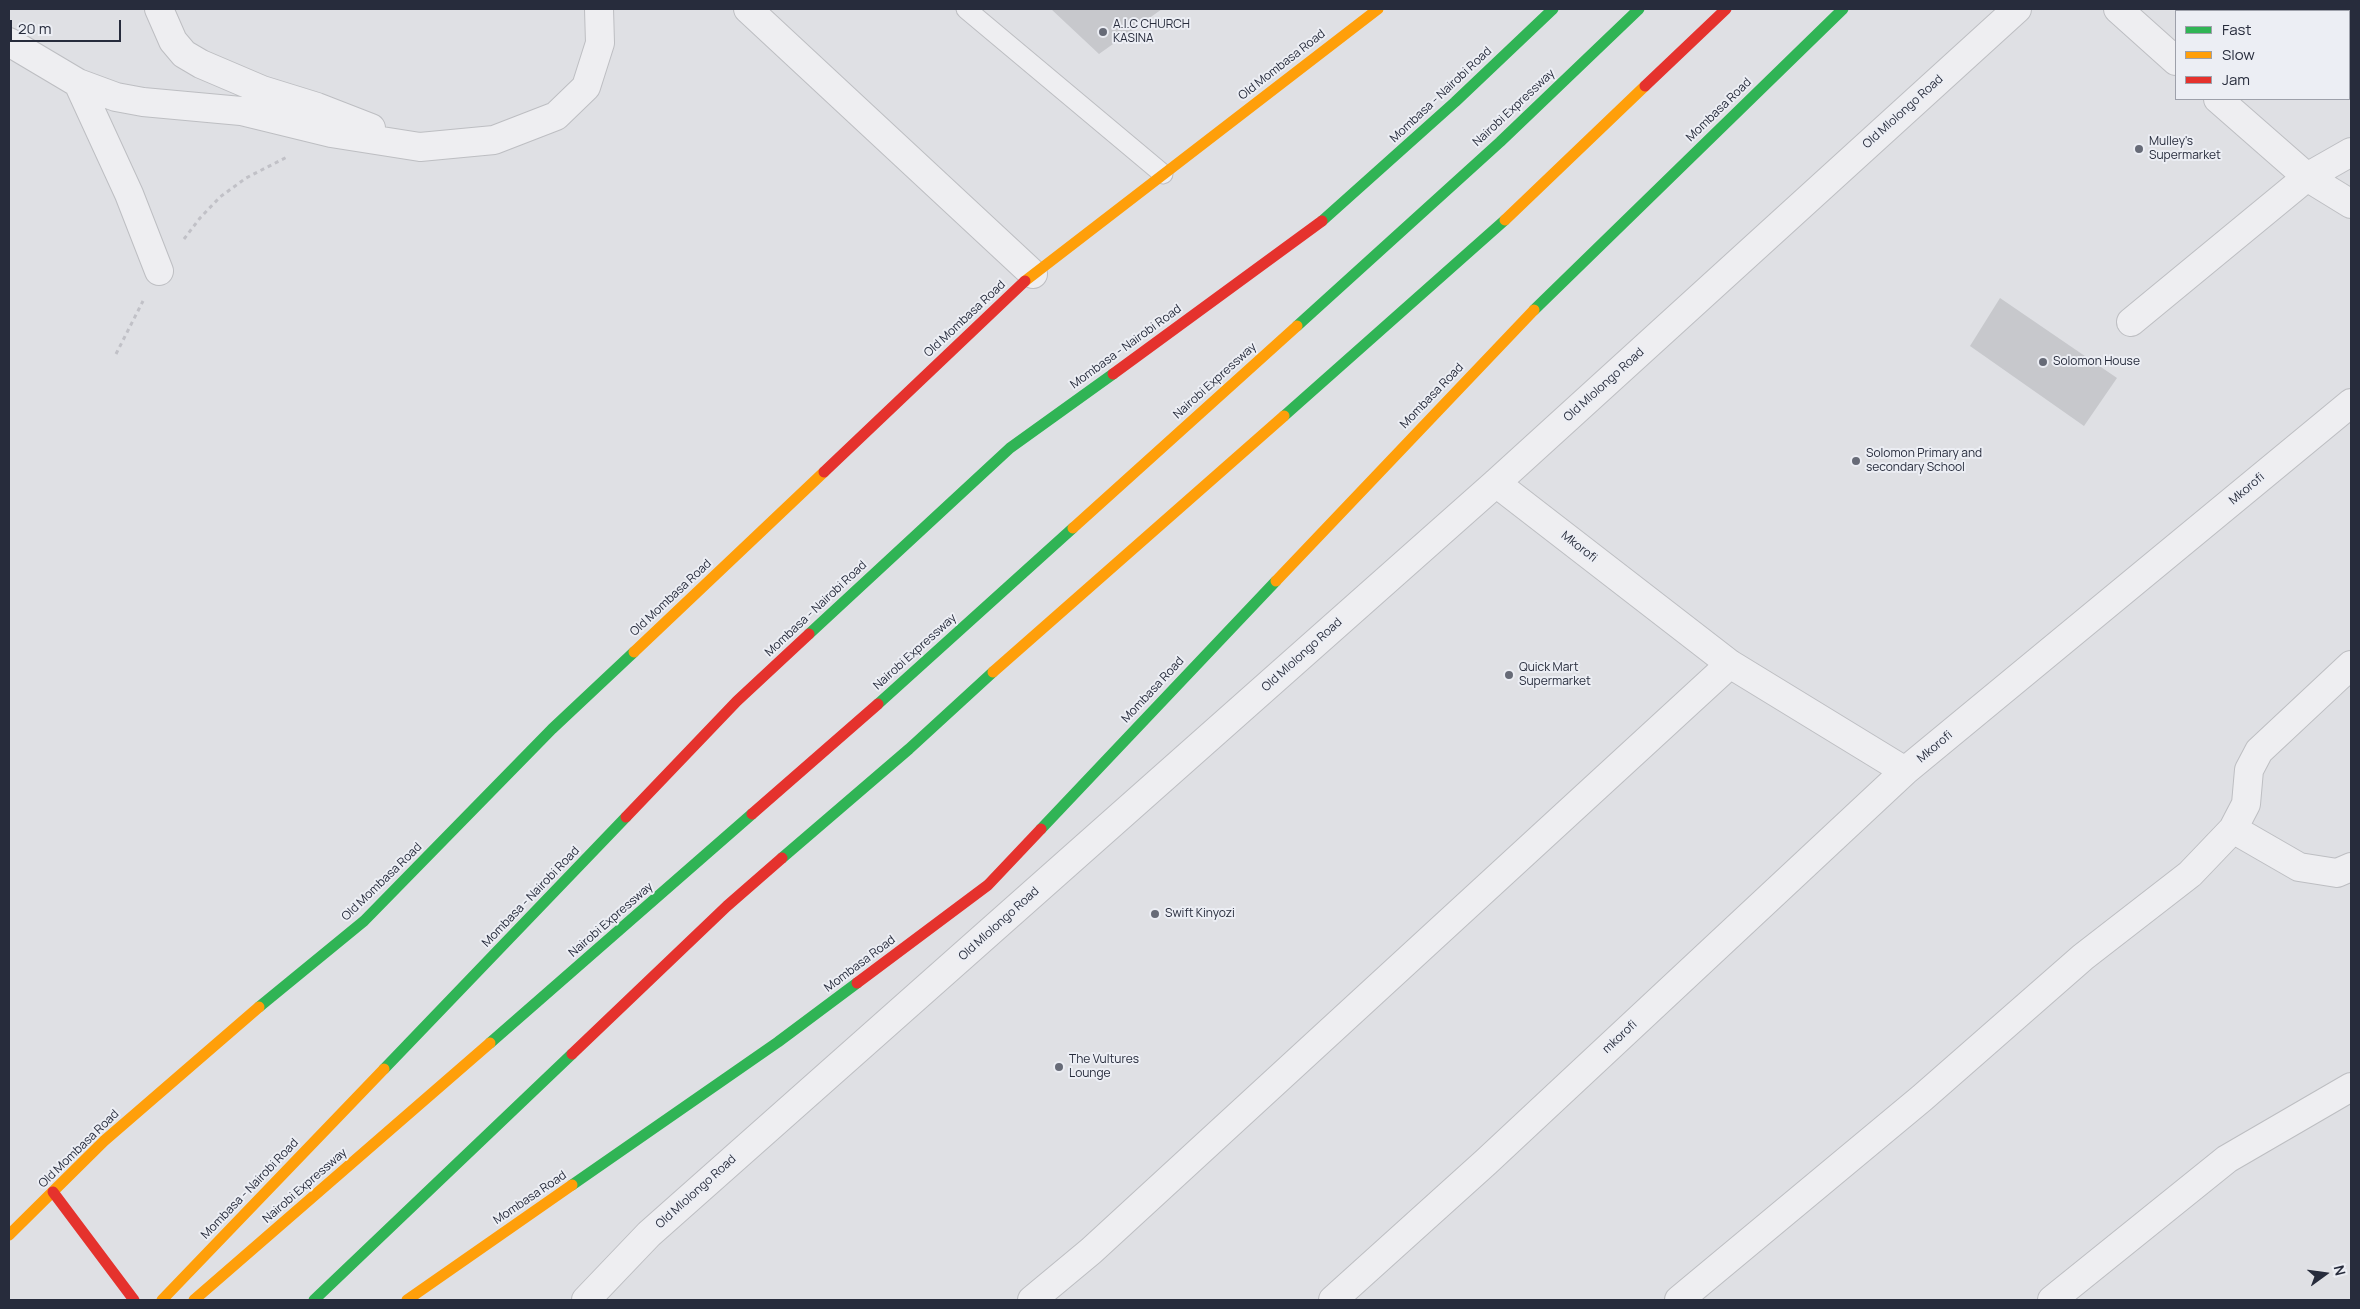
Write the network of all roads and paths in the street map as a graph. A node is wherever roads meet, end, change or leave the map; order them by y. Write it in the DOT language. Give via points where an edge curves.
graph roads {
  1 [pos="159,9"];
  2 [pos="599,9"];
  3 [pos="748,9"];
  4 [pos="966,9"];
  5 [pos="1378,9"];
  6 [pos="1553,9"];
  7 [pos="1639,9"];
  8 [pos="1726,9"];
  9 [pos="1843,9"];
  10 [pos="2017,9"];
  11 [pos="2118,9"];
  12 [pos="9,42"];
  13 [pos="2175,60"];
  14 [pos="78,83"];
  15 [pos="2219,100"];
  16 [pos="331,133"];
  17 [pos="420,147"];
  18 [pos="2351,152"];
  19 [pos="1163,174"];
  20 [pos="2307,177"];
  21 [pos="2351,204"];
  22 [pos="159,271"];
  23 [pos="1033,274"];
  24 [pos="2131,322"];
  25 [pos="116,354"];
  26 [pos="2351,403"];
  27 [pos="1496,482"];
  28 [pos="1730,664"];
  29 [pos="2351,665"];
  30 [pos="1905,771"];
  31 [pos="2233,829"];
  32 [pos="2351,867"];
  33 [pos="2351,1087"];
  34 [pos="53,1192"];
  35 [pos="9,1235"];
  36 [pos="134,1300"];
  37 [pos="162,1300"];
  38 [pos="194,1300"];
  39 [pos="314,1300"];
  40 [pos="407,1300"];
  41 [pos="586,1300"];
  42 [pos="1032,1300"];
  43 [pos="1333,1300"];
  44 [pos="1679,1300"];
  45 [pos="2052,1300"];
  1 -- 17 [label="street" via="173,42 184,54 201,64 262,90 317,107"];
  2 -- 17 [label="street" via="600,43 586,87 556,116 494,140"];
  3 -- 23 [label="street"];
  4 -- 19 [label="lane"];
  5 -- 19 [label="main road, Old Mombasa Road"];
  6 -- 37 [label="main road, Mombasa - Nairobi Road" via="1312,230 1010,448 737,701"];
  7 -- 38 [label="main road, Nairobi Expressway" via="1500,142 874,708"];
  8 -- 39 [label="main road" via="1495,229 909,749 727,906"];
  9 -- 40 [label="main road, Mombasa Road" via="1529,315 988,885 778,1042"];
  10 -- 27 [label="street, Old Mlolongo Road"];
  11 -- 13 [label="street"];
  12 -- 14 [label="street"];
  14 -- 16 [label="street" via="116,97 240,111"];
  14 -- 22 [label="street"];
  15 -- 20 [label="street"];
  16 -- 17 [label="street"];
  16 -- 22 [label="path" via="246,178 220,197"];
  18 -- 20 [label="street"];
  19 -- 23 [label="main road, Old Mombasa Road"];
  20 -- 21 [label="street"];
  20 -- 24 [label="street"];
  22 -- 25 [label="path"];
  23 -- 34 [label="main road, Old Mombasa Road" via="552,729 364,921 218,1041 104,1141"];
  26 -- 30 [label="street, Mkorofi"];
  27 -- 28 [label="street, Mkorofi"];
  27 -- 41 [label="street, Old Mlolongo Road" via="649,1234"];
  28 -- 30 [label="street, Mkorofi"];
  28 -- 42 [label="street" via="1090,1251"];
  29 -- 31 [label="street" via="2259,752 2250,770 2246,804"];
  30 -- 43 [label="street, mkorofi" via="1486,1162"];
  31 -- 32 [label="street" via="2299,867 2337,873"];
  31 -- 44 [label="street" via="2190,874 2082,957 1922,1098"];
  33 -- 45 [label="street" via="2227,1160"];
  34 -- 35 [label="main road, Old Mombasa Road"];
  34 -- 36 [label="main road"];
}
